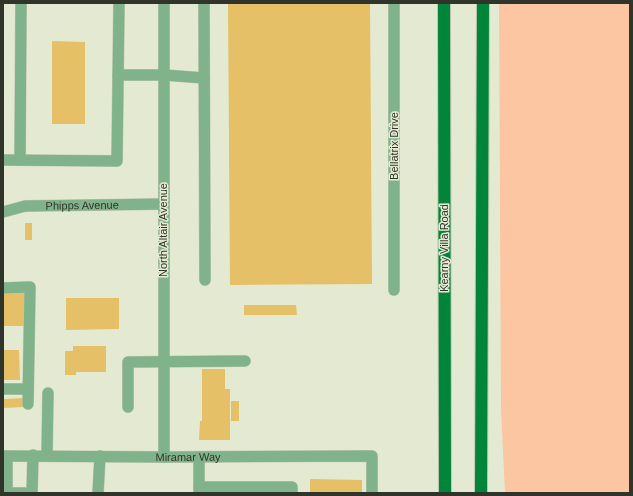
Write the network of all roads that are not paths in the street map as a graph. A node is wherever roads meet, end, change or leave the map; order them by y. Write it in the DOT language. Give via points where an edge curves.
graph roads {
  1 [pos="21,3"];
  2 [pos="119,3"];
  3 [pos="164,3"];
  4 [pos="204,3"];
  5 [pos="394,3"];
  6 [pos="444,3"];
  7 [pos="483,3"];
  8 [pos="118,75"];
  9 [pos="164,75"];
  10 [pos="204,78"];
  11 [pos="3,160"];
  12 [pos="20,160"];
  13 [pos="163,204"];
  14 [pos="3,212"];
  15 [pos="205,280"];
  16 [pos="3,288"];
  17 [pos="394,290"];
  18 [pos="245,361"];
  19 [pos="164,362"];
  20 [pos="3,389"];
  21 [pos="28,389"];
  22 [pos="48,393"];
  23 [pos="28,404"];
  24 [pos="128,406"];
  25 [pos="33,455"];
  26 [pos="47,455"];
  27 [pos="5,456"];
  28 [pos="100,456"];
  29 [pos="164,457"];
  30 [pos="199,457"];
  31 [pos="444,471"];
  32 [pos="6,484"];
  33 [pos="198,490"];
  34 [pos="25,493"];
  35 [pos="32,493"];
  36 [pos="98,493"];
  37 [pos="292,493"];
  38 [pos="372,493"];
  39 [pos="439,493"];
  40 [pos="444,493"];
  41 [pos="481,493"];
  1 -- 12 [label="street"];
  2 -- 8 [label="street"];
  3 -- 9 [label="street, North Altair Avenue"];
  4 -- 10 [label="street"];
  5 -- 17 [label="street, Bellatrix Drive"];
  6 -- 31 [label="main road, Kearny Villa Road"];
  7 -- 41 [label="main road"];
  8 -- 9 [label="street"];
  8 -- 12 [label="street" via="117,161"];
  9 -- 10 [label="street"];
  9 -- 13 [label="street, North Altair Avenue"];
  10 -- 15 [label="street"];
  11 -- 12 [label="street"];
  13 -- 14 [label="street, Phipps Avenue" via="25,206"];
  13 -- 19 [label="street, North Altair Avenue"];
  16 -- 21 [label="street" via="30,287"];
  18 -- 19 [label="street"];
  19 -- 24 [label="street" via="128,362"];
  19 -- 29 [label="street, North Altair Avenue"];
  20 -- 21 [label="street"];
  21 -- 23 [label="street"];
  22 -- 26 [label="street"];
  25 -- 26 [label="street, Miramar Way"];
  25 -- 27 [label="street, Miramar Way"];
  25 -- 35 [label="street"];
  26 -- 28 [label="street, Miramar Way"];
  27 -- 32 [label="street"];
  28 -- 29 [label="street, Miramar Way"];
  28 -- 36 [label="street"];
  29 -- 30 [label="street, Miramar Way"];
  30 -- 33 [label="street"];
  30 -- 38 [label="street, Miramar Way" via="372,456"];
  31 -- 39 [label="main road"];
  31 -- 40 [label="main road, Kearny Villa Road"];
  32 -- 34 [label="street"];
  33 -- 37 [label="street" via="292,487"];
}
